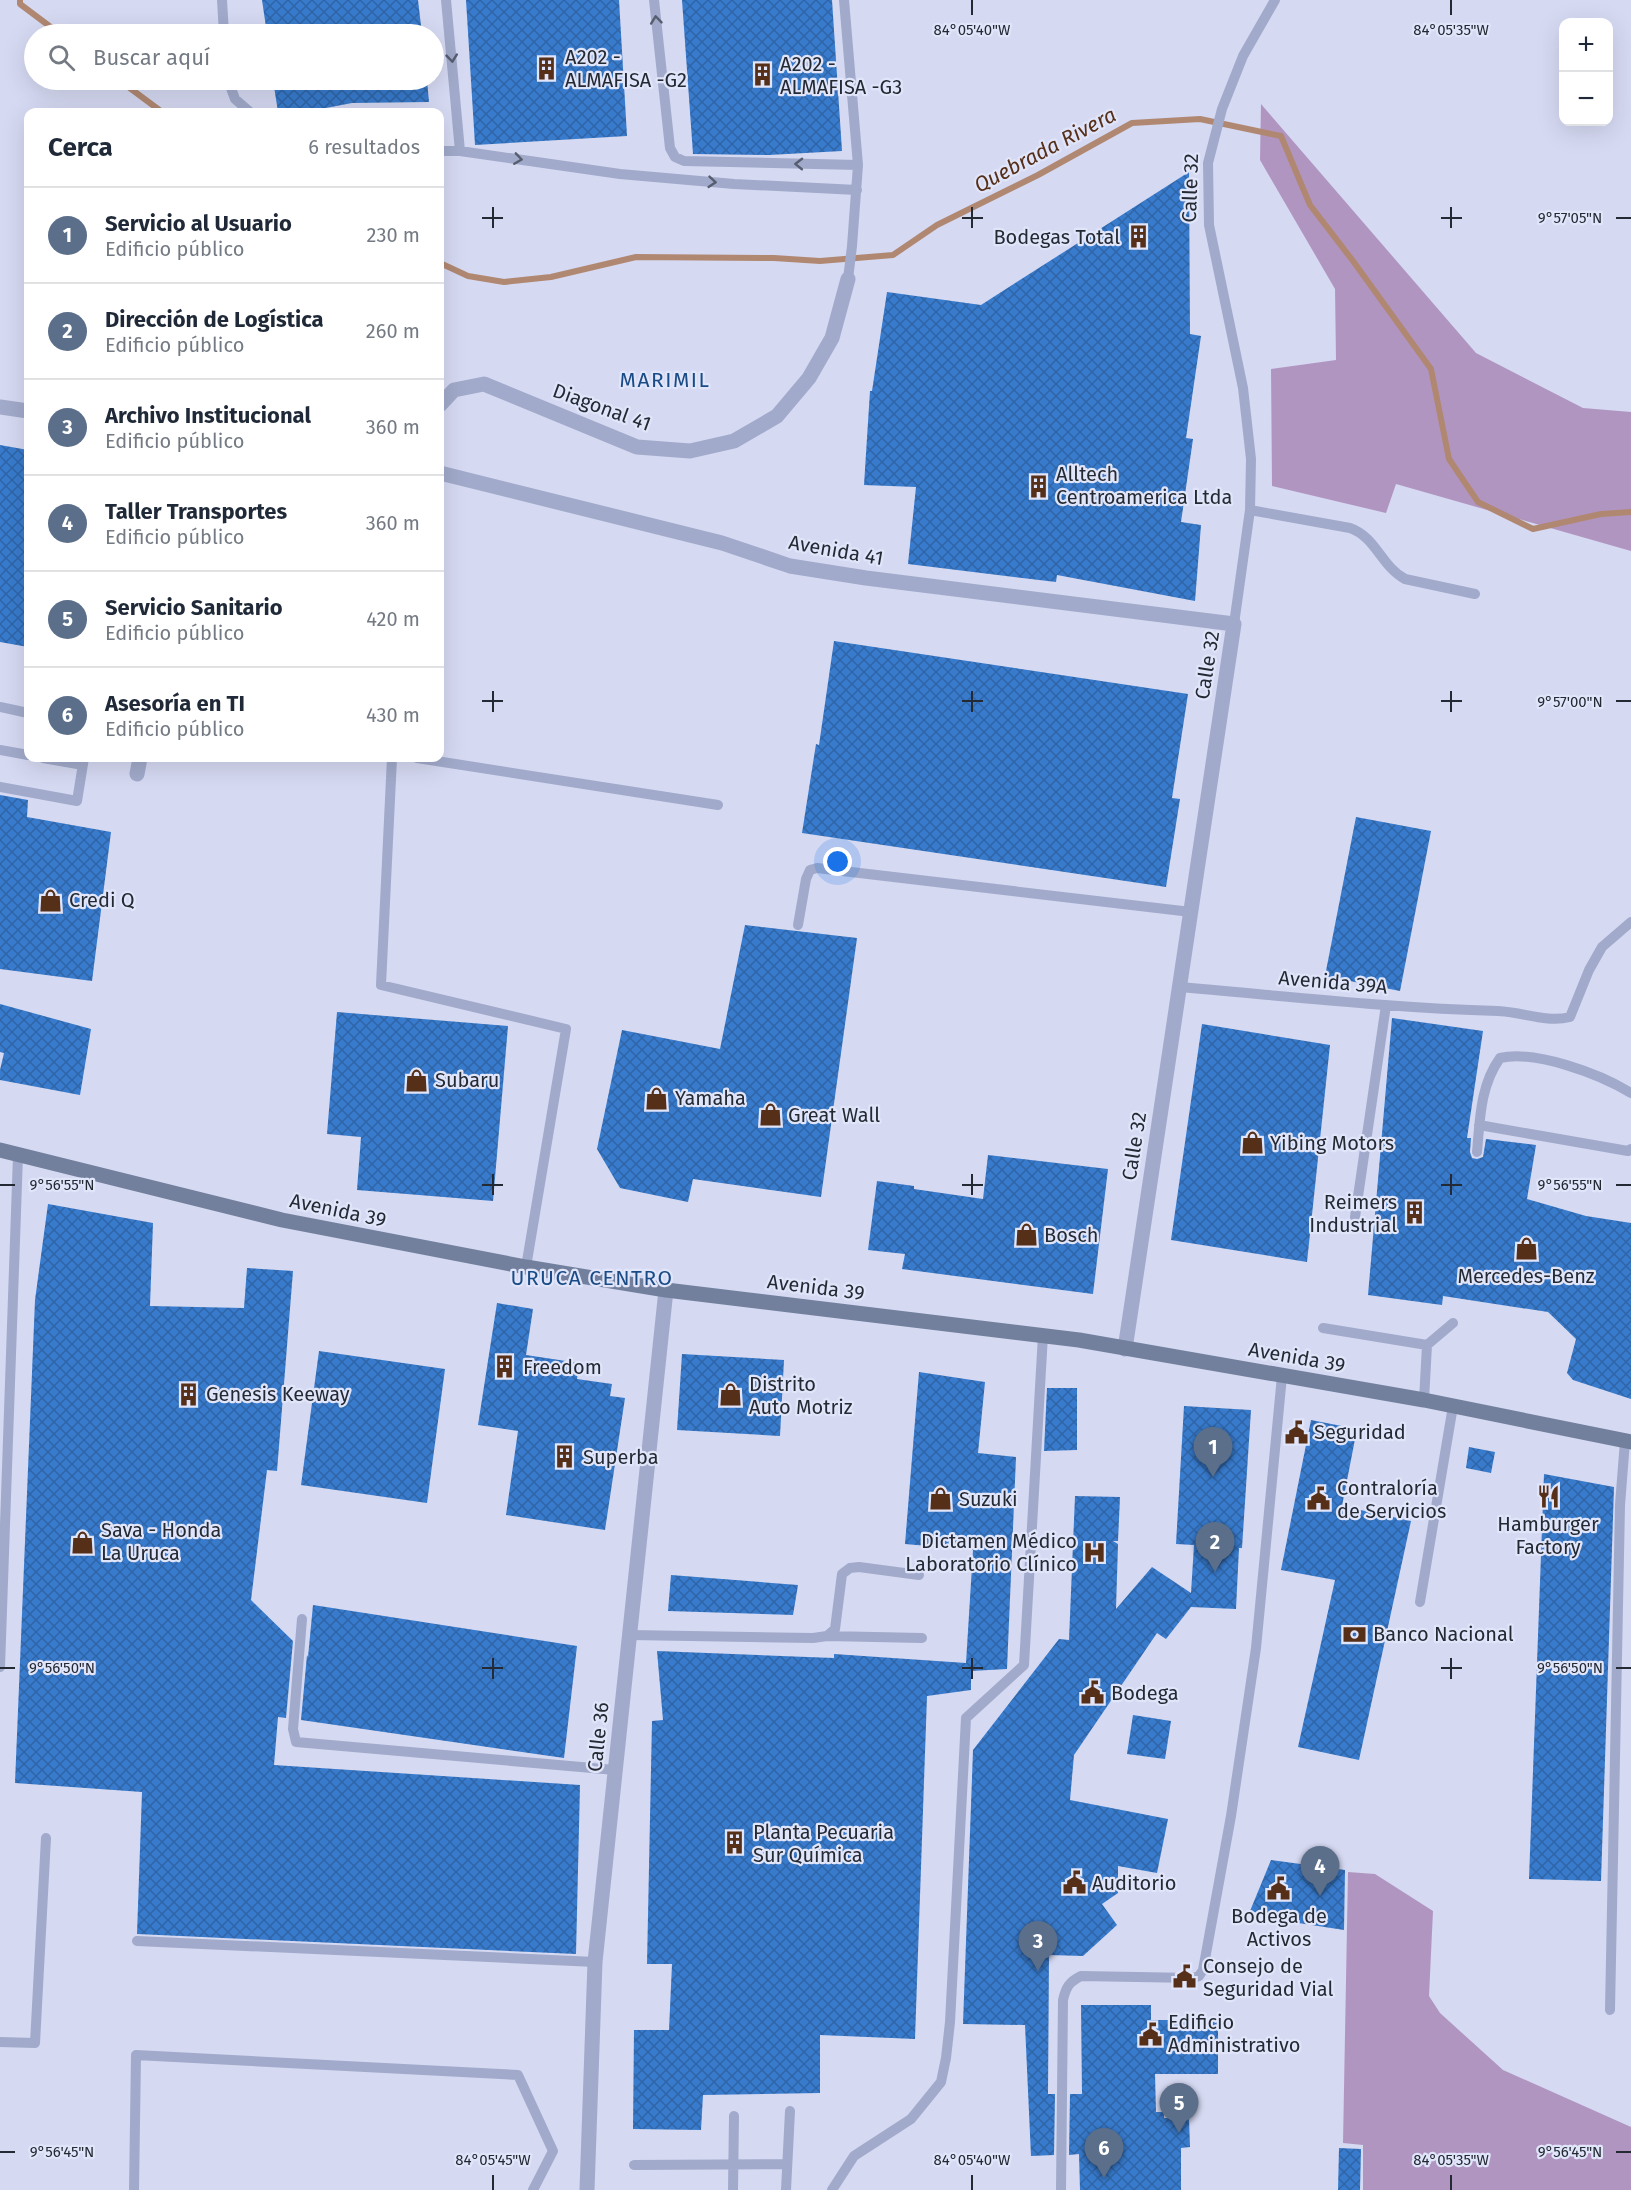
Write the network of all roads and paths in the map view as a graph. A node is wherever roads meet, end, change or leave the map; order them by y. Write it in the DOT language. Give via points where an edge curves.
graph roads {
  1 [pos="222,0"];
  2 [pos="446,0"];
  3 [pos="654,0"];
  4 [pos="844,0"];
  5 [pos="1275,0"];
  6 [pos="223,24"];
  7 [pos="232,90"];
  8 [pos="246,108"];
  9 [pos="444,150"];
  10 [pos="460,151"];
  11 [pos="858,165"];
  12 [pos="857,190"];
  13 [pos="848,279"];
  14 [pos="444,401"];
  15 [pos="0,406"];
  16 [pos="24,410"];
  17 [pos="444,474"];
  18 [pos="1250,510"];
  19 [pos="1475,594"];
  20 [pos="1234,624"];
  21 [pos="0,708"];
  22 [pos="24,712"];
  23 [pos="0,750"];
  24 [pos="24,754"];
  25 [pos="83,762"];
  26 [pos="139,762"];
  27 [pos="392,762"];
  28 [pos="443,762"];
  29 [pos="137,774"];
  30 [pos="0,787"];
  31 [pos="718,805"];
  32 [pos="1191,912"];
  33 [pos="1631,922"];
  34 [pos="798,925"];
  35 [pos="1179,987"];
  36 [pos="1386,1005"];
  37 [pos="1631,1093"];
  38 [pos="1479,1125"];
  39 [pos="1631,1149"];
  40 [pos="0,1150"];
  41 [pos="1477,1152"];
  42 [pos="18,1155"];
  43 [pos="1354,1217"];
  44 [pos="526,1267"];
  45 [pos="666,1290"];
  46 [pos="1452,1323"];
  47 [pos="1323,1328"];
  48 [pos="1043,1335"];
  49 [pos="1427,1345"];
  50 [pos="1125,1349"];
  51 [pos="1282,1376"];
  52 [pos="1424,1400"];
  53 [pos="1453,1406"];
  54 [pos="1628,1441"];
  55 [pos="919,1575"];
  56 [pos="1420,1602"];
  57 [pos="302,1619"];
  58 [pos="630,1635"];
  59 [pos="827,1636"];
  60 [pos="922,1638"];
  61 [pos="0,1667"];
  62 [pos="615,1770"];
  63 [pos="46,1838"];
  64 [pos="137,1941"];
  65 [pos="595,1962"];
  66 [pos="1610,2010"];
  67 [pos="0,2042"];
  68 [pos="790,2111"];
  69 [pos="734,2116"];
  70 [pos="787,2163"];
  71 [pos="634,2164"];
  72 [pos="734,2164"];
  73 [pos="134,2190"];
  74 [pos="533,2190"];
  75 [pos="587,2190"];
  76 [pos="733,2190"];
  77 [pos="786,2190"];
  78 [pos="832,2190"];
  79 [pos="1061,2190"];
  1 -- 6 [label="lane"];
  2 -- 10 [label="lane, one-way"];
  11 -- 3 [label="lane, one-way" via="684,162 675,157 669,141"];
  4 -- 11 [label="lane"];
  5 -- 18 [label="lane, Calle 32" via="1243,56 1222,109 1208,162 1209,225 1243,388 1251,459"];
  7 -- 8 [label="lane"];
  9 -- 10 [label="lane"];
  10 -- 12 [label="lane, one-way" via="620,174"];
  11 -- 12 [label="lane"];
  12 -- 13 [label="lane"];
  13 -- 14 [label="street, Diagonal 41" via="832,338 809,378 777,416 734,441 690,451 638,447 484,384 454,390"];
  15 -- 16 [label="street"];
  17 -- 20 [label="street, Avenida 41" via="722,543 790,566"];
  18 -- 19 [label="lane" via="1362,532 1395,574"];
  18 -- 20 [label="lane, Calle 32"];
  20 -- 32 [label="street, Calle 32"];
  21 -- 22 [label="lane"];
  23 -- 24 [label="lane"];
  25 -- 30 [label="lane" via="77,801"];
  26 -- 29 [label="street"];
  27 -- 44 [label="lane" via="381,985 566,1029"];
  28 -- 31 [label="lane"];
  32 -- 34 [label="lane" via="817,868 810,870 806,879"];
  32 -- 35 [label="street, Calle 32"];
  33 -- 36 [label="lane, Avenida 39A" via="1602,947 1570,1017 1559,1020 1501,1011"];
  35 -- 36 [label="lane, Avenida 39A"];
  35 -- 50 [label="street, Calle 32"];
  36 -- 43 [label="lane"];
  37 -- 38 [label="lane" via="1584,1070 1542,1060 1500,1058 1491,1071 1482,1099"];
  38 -- 39 [label="lane"];
  38 -- 41 [label="lane"];
  40 -- 42 [label="main road, Avenida 39"];
  42 -- 44 [label="main road, Avenida 39" via="282,1220"];
  42 -- 61 [label="lane"];
  44 -- 45 [label="main road, Avenida 39"];
  45 -- 48 [label="main road, Avenida 39"];
  45 -- 58 [label="street, Calle 36"];
  46 -- 49 [label="lane"];
  47 -- 49 [label="lane"];
  48 -- 50 [label="main road, Avenida 39"];
  48 -- 78 [label="lane" via="1024,1665 966,1718 950,2022 941,2082 911,2119 854,2156"];
  49 -- 52 [label="lane"];
  50 -- 51 [label="main road, Avenida 39"];
  51 -- 52 [label="main road, Avenida 39"];
  51 -- 79 [label="lane" via="1256,1648 1203,1970 1193,1978 1081,1976 1066,1988"];
  52 -- 53 [label="main road, Avenida 39"];
  53 -- 54 [label="main road, Avenida 39"];
  53 -- 56 [label="lane"];
  54 -- 66 [label="lane" via="1620,1505"];
  55 -- 59 [label="lane" via="850,1568 842,1574 835,1629"];
  57 -- 62 [label="lane" via="293,1729 296,1742"];
  58 -- 59 [label="lane"];
  58 -- 62 [label="street, Calle 36"];
  59 -- 60 [label="lane"];
  62 -- 65 [label="street, Calle 36"];
  63 -- 67 [label="lane" via="35,2043"];
  64 -- 65 [label="lane"];
  65 -- 75 [label="street, Calle 36"];
  68 -- 70 [label="lane"];
  69 -- 72 [label="lane"];
  70 -- 72 [label="lane"];
  70 -- 77 [label="lane"];
  71 -- 72 [label="lane"];
  72 -- 76 [label="lane"];
  73 -- 74 [label="lane" via="136,2055 518,2075 553,2151"];
}
